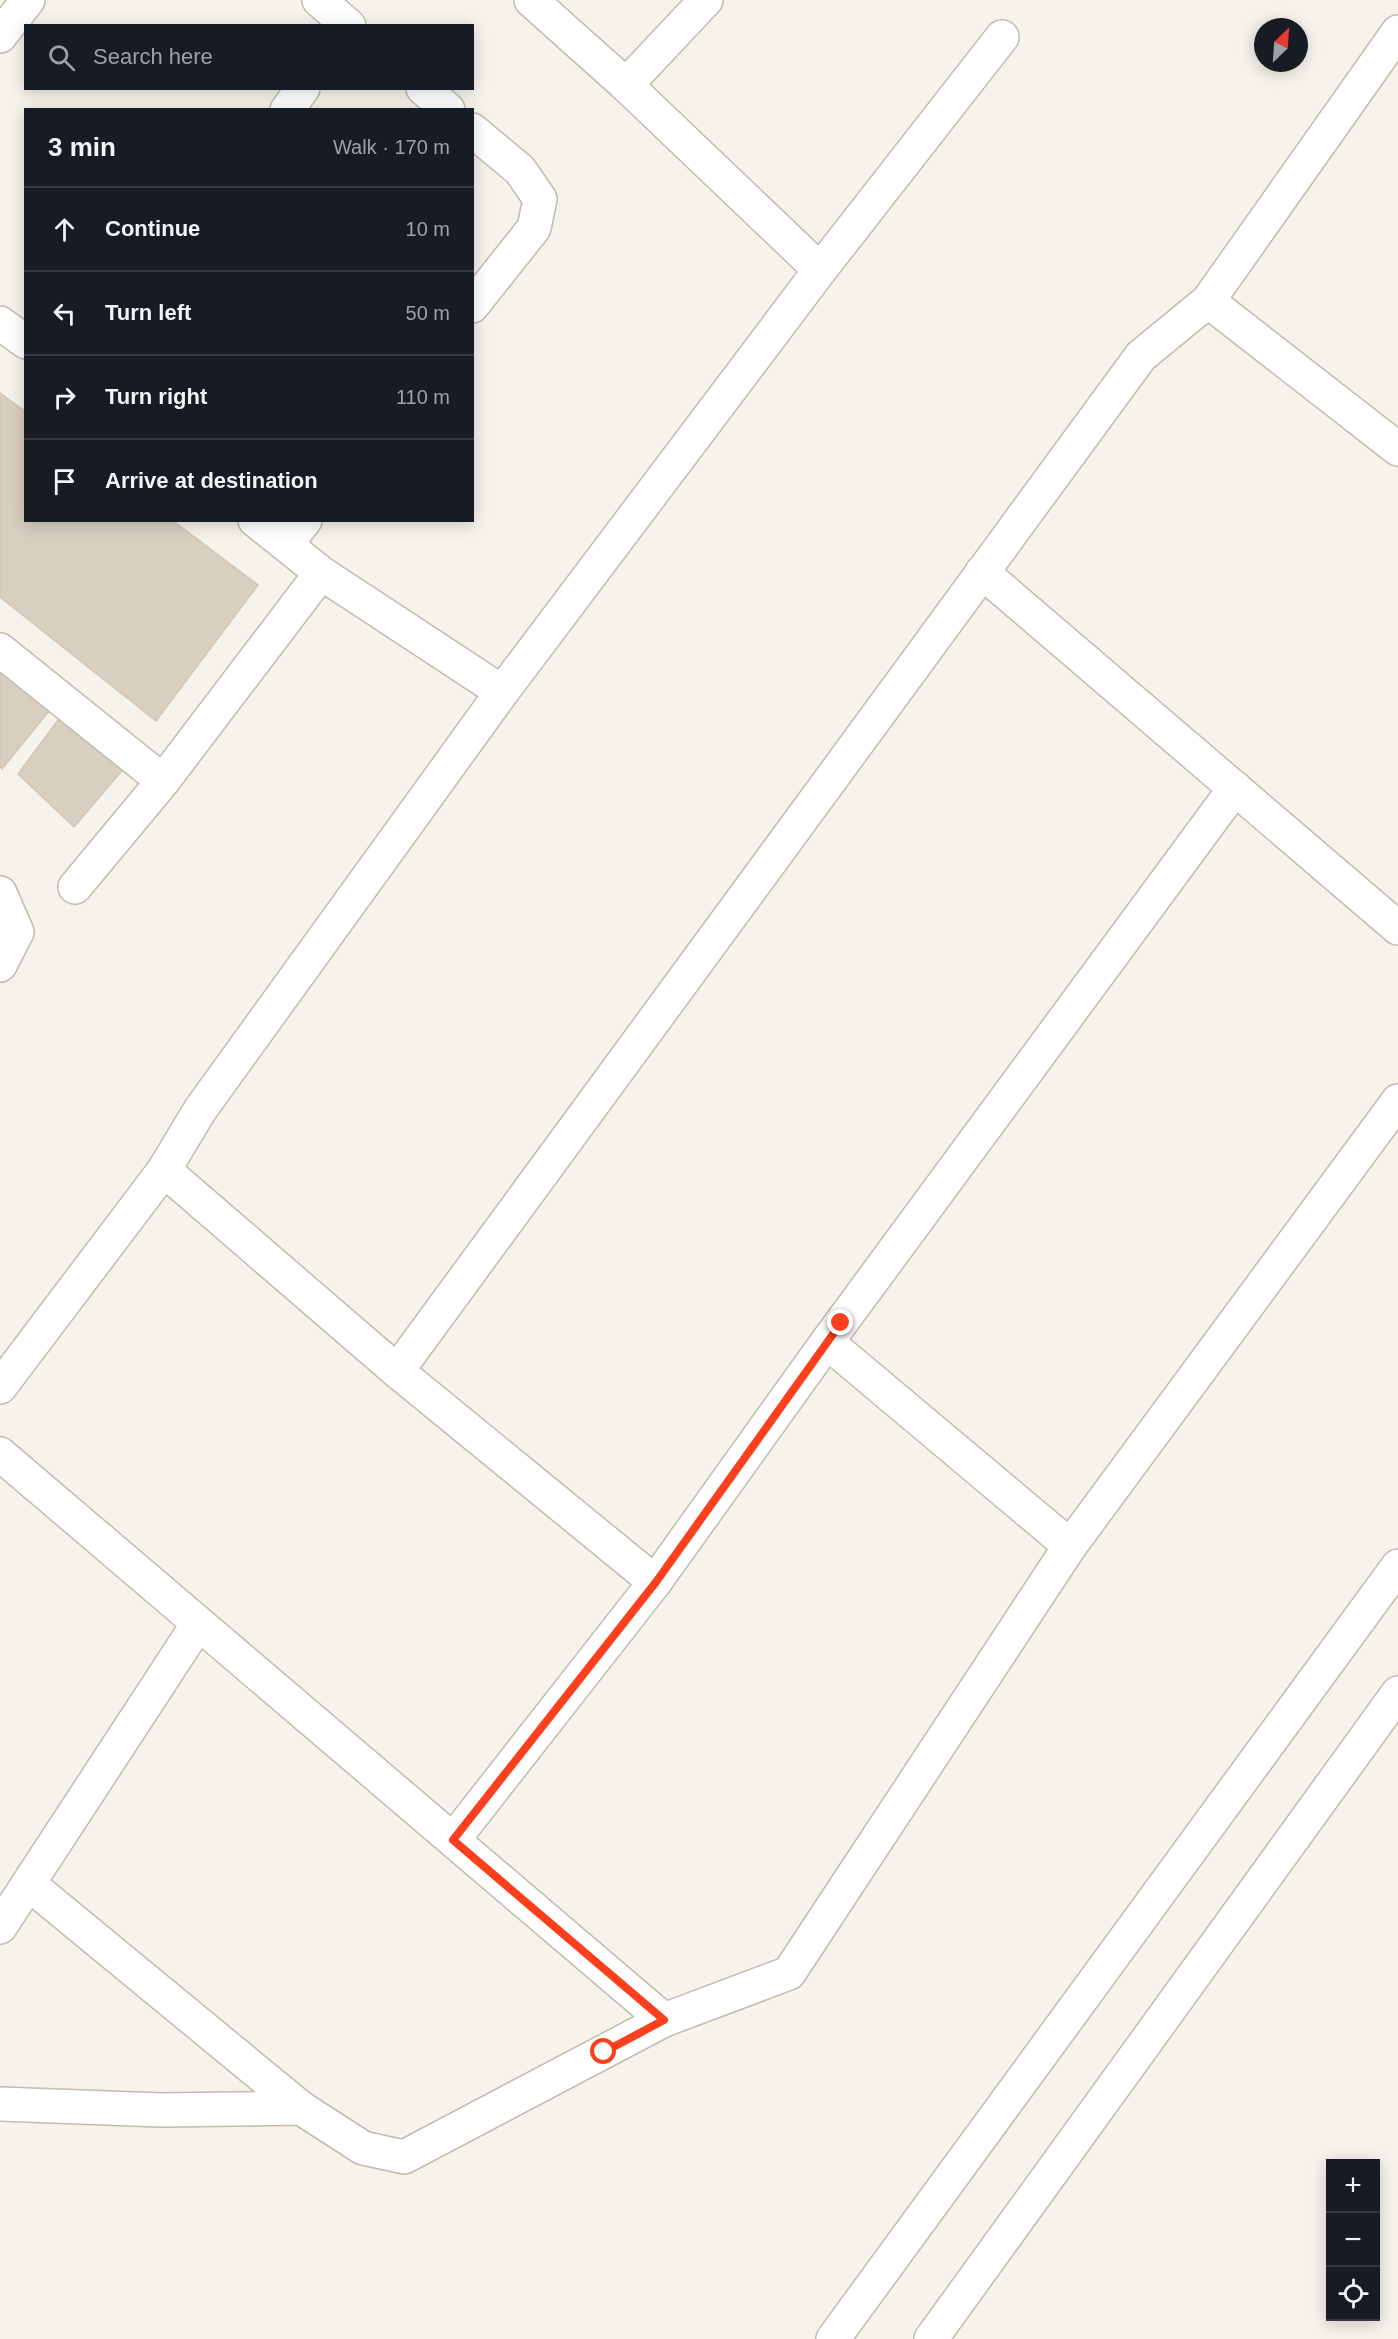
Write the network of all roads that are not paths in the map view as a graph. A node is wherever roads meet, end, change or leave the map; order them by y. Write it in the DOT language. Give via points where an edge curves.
graph roads {
  1 [pos="27,0"];
  2 [pos="319,0"];
  3 [pos="531,0"];
  4 [pos="706,0"];
  5 [pos="347,24"];
  6 [pos="1398,32"];
  7 [pos="0,36"];
  8 [pos="1002,37"];
  9 [pos="626,85"];
  10 [pos="302,90"];
  11 [pos="425,90"];
  12 [pos="288,108"];
  13 [pos="446,108"];
  14 [pos="474,132"];
  15 [pos="820,270"];
  16 [pos="1208,301"];
  17 [pos="474,303"];
  18 [pos="1395,440"];
  19 [pos="262,522"];
  20 [pos="296,532"];
  21 [pos="982,572"];
  22 [pos="321,573"];
  23 [pos="0,650"];
  24 [pos="501,692"];
  25 [pos="163,781"];
  26 [pos="1235,788"];
  27 [pos="75,887"];
  28 [pos="0,893"];
  29 [pos="1398,928"];
  30 [pos="0,965"];
  31 [pos="1398,1101"];
  32 [pos="164,1170"];
  33 [pos="827,1342"];
  34 [pos="397,1371"];
  35 [pos="0,1387"];
  36 [pos="0,1454"];
  37 [pos="1070,1546"];
  38 [pos="1398,1566"];
  39 [pos="656,1582"];
  40 [pos="198,1623"];
  41 [pos="1398,1693"];
  42 [pos="453,1840"];
  43 [pos="29,1884"];
  44 [pos="0,1927"];
  45 [pos="664,2020"];
  46 [pos="0,2104"];
  47 [pos="301,2108"];
  48 [pos="833,2339"];
  49 [pos="931,2339"];
  1 -- 7 [label="street"];
  2 -- 5 [label="street"];
  3 -- 9 [label="street"];
  4 -- 9 [label="street"];
  6 -- 16 [label="street"];
  8 -- 15 [label="street"];
  9 -- 15 [label="street"];
  10 -- 12 [label="street"];
  11 -- 13 [label="street"];
  14 -- 17 [label="street" via="519,170 540,199 534,228"];
  15 -- 24 [label="street"];
  16 -- 18 [label="street"];
  16 -- 21 [label="street" via="1141,356"];
  19 -- 20 [label="street"];
  20 -- 22 [label="street"];
  21 -- 26 [label="street"];
  21 -- 34 [label="street"];
  22 -- 24 [label="street"];
  22 -- 25 [label="street"];
  23 -- 25 [label="street"];
  24 -- 32 [label="street" via="200,1110"];
  25 -- 27 [label="street"];
  26 -- 29 [label="street"];
  26 -- 33 [label="street"];
  28 -- 30 [label="street" via="17,932"];
  31 -- 37 [label="street"];
  32 -- 34 [label="street"];
  32 -- 35 [label="street"];
  33 -- 37 [label="street"];
  33 -- 39 [label="street"];
  34 -- 39 [label="street"];
  36 -- 40 [label="street"];
  37 -- 45 [label="street" via="789,1973"];
  38 -- 48 [label="street"];
  39 -- 42 [label="street"];
  40 -- 42 [label="street"];
  40 -- 43 [label="street"];
  41 -- 49 [label="street"];
  42 -- 45 [label="street"];
  43 -- 44 [label="street"];
  43 -- 47 [label="street"];
  45 -- 47 [label="street" via="404,2157 363,2148"];
  46 -- 47 [label="street" via="161,2110"];
}
